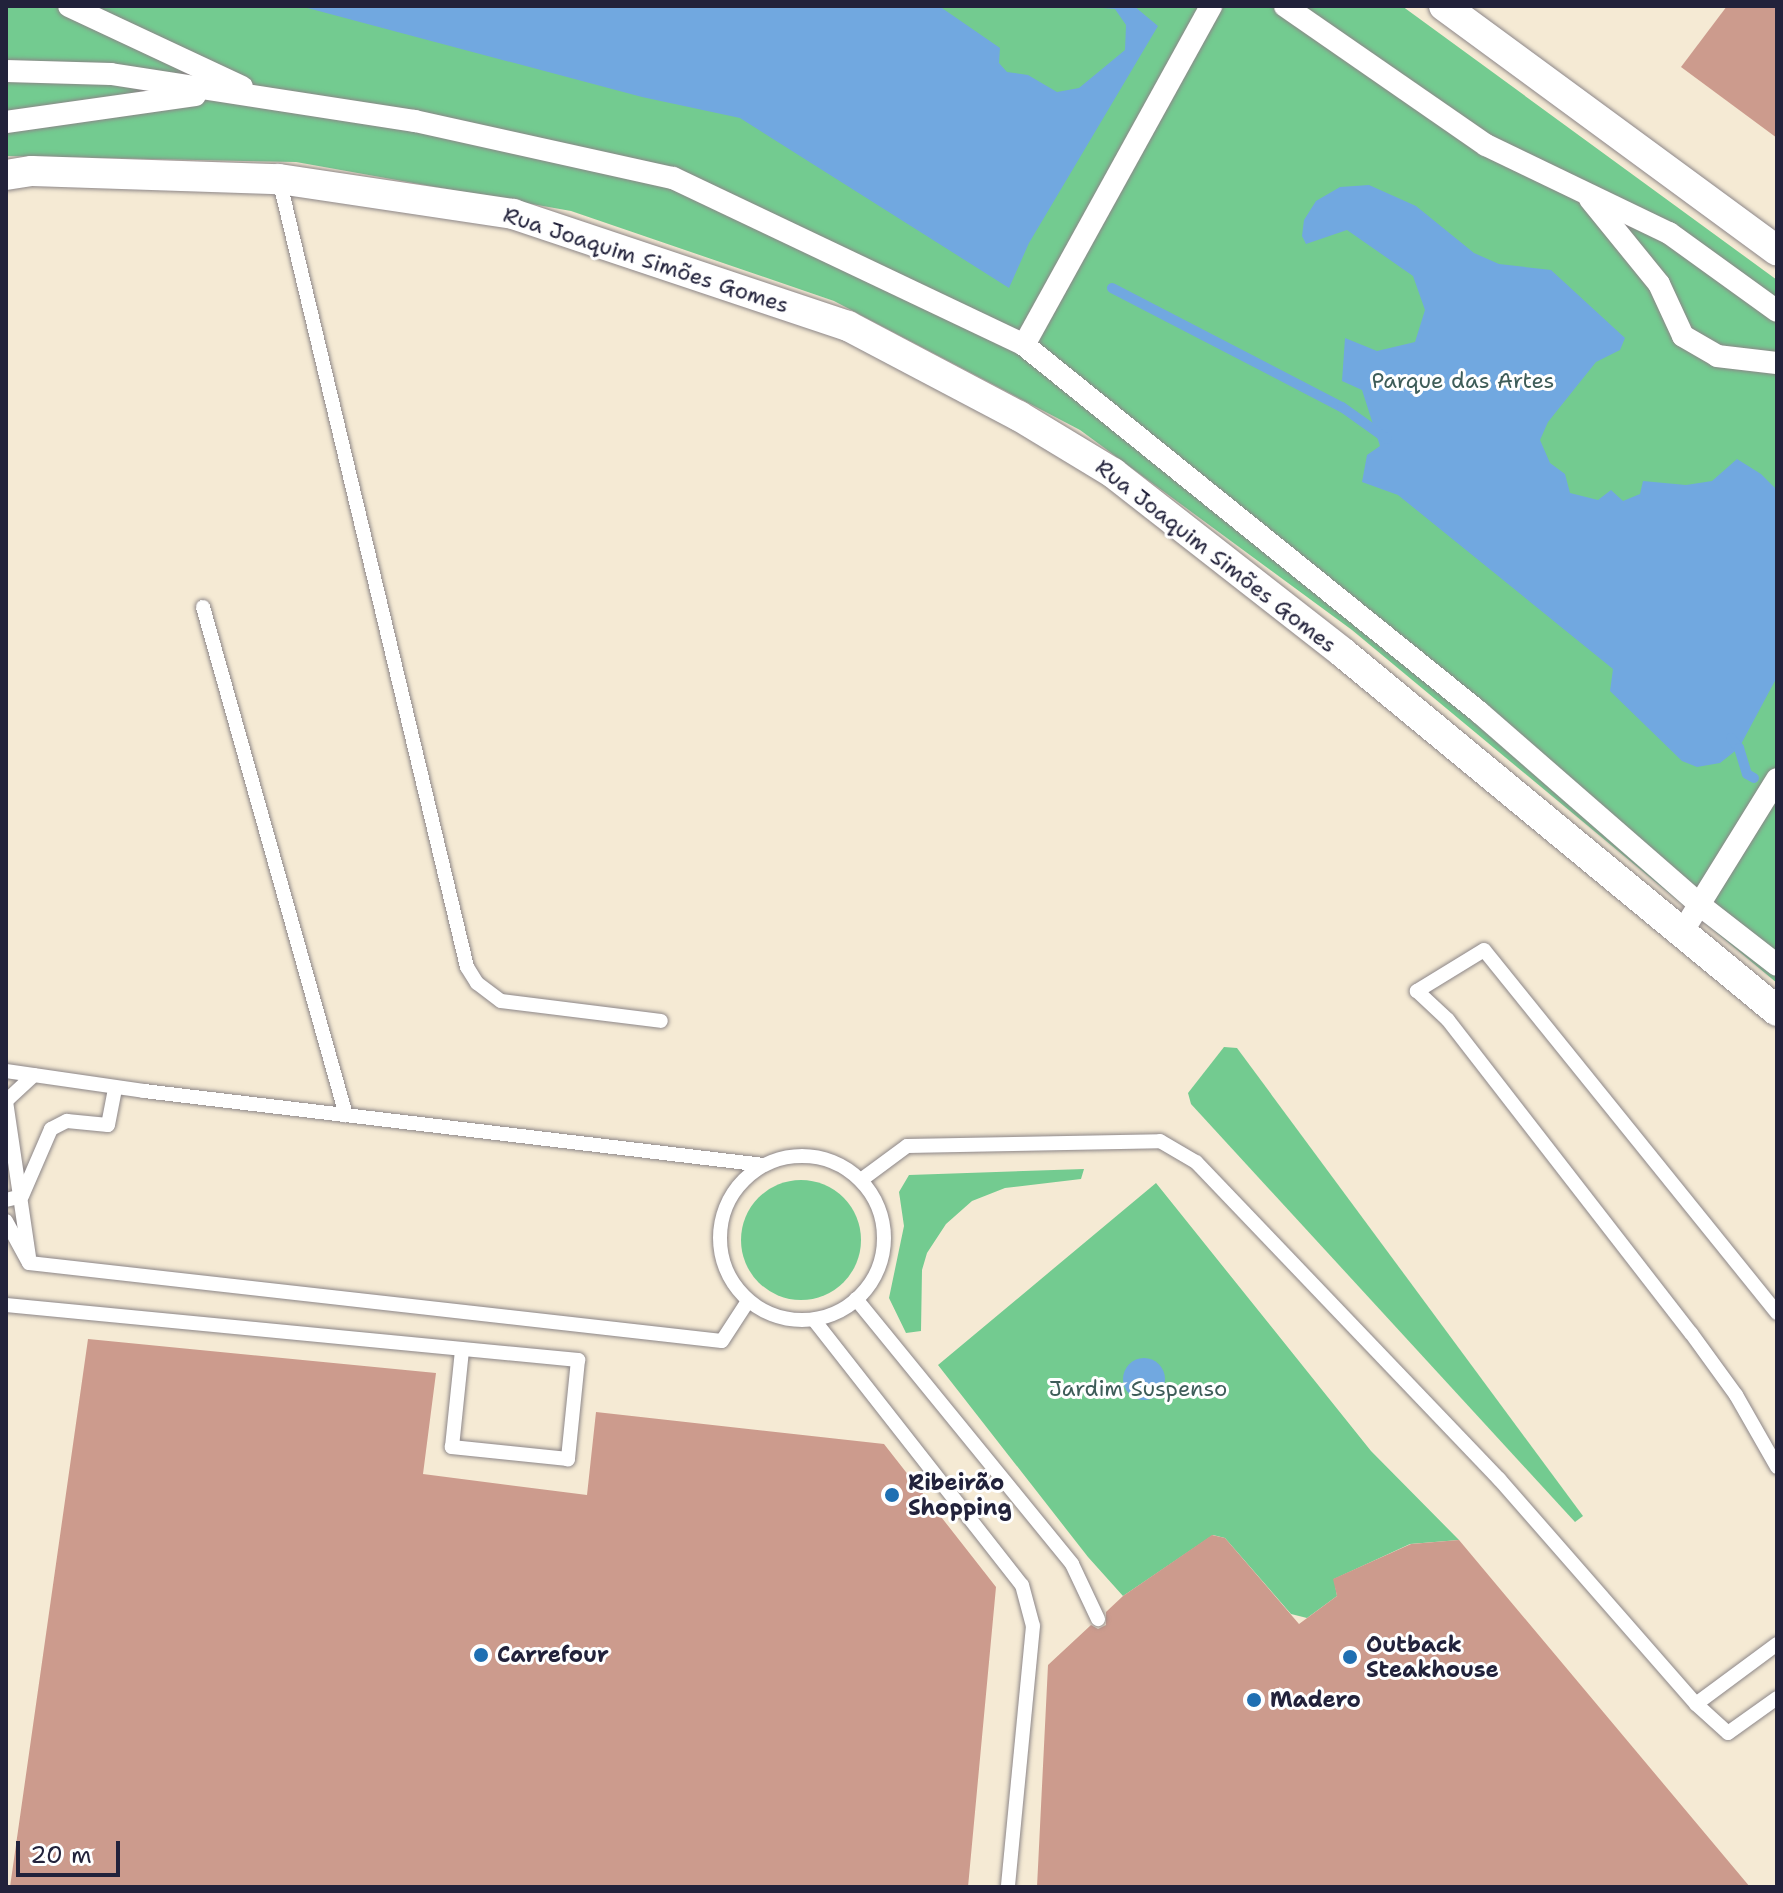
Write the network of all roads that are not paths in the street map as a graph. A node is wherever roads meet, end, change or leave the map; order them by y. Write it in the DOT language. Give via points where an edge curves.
graph roads {
  1 [pos="69,6"];
  2 [pos="1211,6"];
  3 [pos="1285,6"];
  4 [pos="1444,6"];
  5 [pos="6,71"];
  6 [pos="220,91"];
  7 [pos="266,98"];
  8 [pos="6,122"];
  9 [pos="6,175"];
  10 [pos="279,179"];
  11 [pos="1583,192"];
  12 [pos="1777,251"];
  13 [pos="1777,311"];
  14 [pos="1024,345"];
  15 [pos="1777,363"];
  16 [pos="203,607"];
  17 [pos="1777,779"];
  18 [pos="1701,906"];
  19 [pos="1681,934"];
  20 [pos="1777,965"];
  21 [pos="1777,1011"];
  22 [pos="661,1021"];
  23 [pos="6,1071"];
  24 [pos="34,1075"];
  25 [pos="115,1088"];
  26 [pos="346,1115"];
  27 [pos="764,1165"];
  28 [pos="861,1180"];
  29 [pos="22,1196"];
  30 [pos="6,1200"];
  31 [pos="6,1221"];
  32 [pos="29,1263"];
  33 [pos="856,1299"];
  34 [pos="748,1301"];
  35 [pos="6,1305"];
  36 [pos="1777,1313"];
  37 [pos="814,1320"];
  38 [pos="462,1350"];
  39 [pos="1777,1467"];
  40 [pos="1098,1619"];
  41 [pos="1777,1644"];
  42 [pos="1777,1698"];
  43 [pos="1696,1704"];
  44 [pos="1008,1887"];
  1 -- 7 [label="street"];
  2 -- 14 [label="street"];
  3 -- 11 [label="street" via="1486,145"];
  4 -- 12 [label="street"];
  5 -- 6 [label="street" via="111,74"];
  6 -- 7 [label="street"];
  6 -- 8 [label="street"];
  7 -- 14 [label="street" via="415,121 673,178"];
  9 -- 10 [label="street, Rua Joaquim Simões Gomes" via="32,171"];
  10 -- 19 [label="street, Rua Joaquim Simões Gomes" via="527,219 848,326 1019,416 1113,473 1342,652"];
  10 -- 22 [label="lane" via="467,967 477,983 501,1001"];
  11 -- 13 [label="street" via="1669,233"];
  11 -- 15 [label="street" via="1659,284 1683,336 1717,356"];
  14 -- 18 [label="street" via="1479,712"];
  16 -- 26 [label="lane"];
  17 -- 18 [label="street"];
  18 -- 19 [label="street"];
  18 -- 20 [label="street"];
  19 -- 21 [label="street, Rua Joaquim Simões Gomes"];
  23 -- 24 [label="lane"];
  24 -- 25 [label="lane"];
  24 -- 29 [label="lane" via="6,1101"];
  25 -- 26 [label="lane"];
  25 -- 29 [label="lane" via="108,1125 67,1121 51,1129"];
  26 -- 27 [label="lane"];
  27 -- 28 [label="lane" via="788,1156 815,1156"];
  27 -- 34 [label="lane" via="742,1181 727,1203 719,1229 721,1255 731,1280"];
  28 -- 33 [label="lane" via="880,1215 883,1254 873,1279"];
  28 -- 43 [label="lane" via="907,1146 1160,1141 1196,1162 1499,1479"];
  29 -- 30 [label="lane"];
  29 -- 32 [label="lane"];
  31 -- 32 [label="lane"];
  32 -- 34 [label="lane" via="722,1341"];
  33 -- 37 [label="lane"];
  33 -- 40 [label="lane" via="1072,1564"];
  34 -- 37 [label="lane" via="790,1320"];
  35 -- 38 [label="lane"];
  36 -- 39 [label="lane" via="1484,950 1417,991 1448,1020 1691,1333 1736,1395"];
  37 -- 44 [label="lane" via="1022,1585 1033,1626"];
  38 -- 38 [label="lane" via="578,1360 568,1459 452,1447"];
  41 -- 43 [label="lane"];
  42 -- 43 [label="lane" via="1728,1733"];
}
